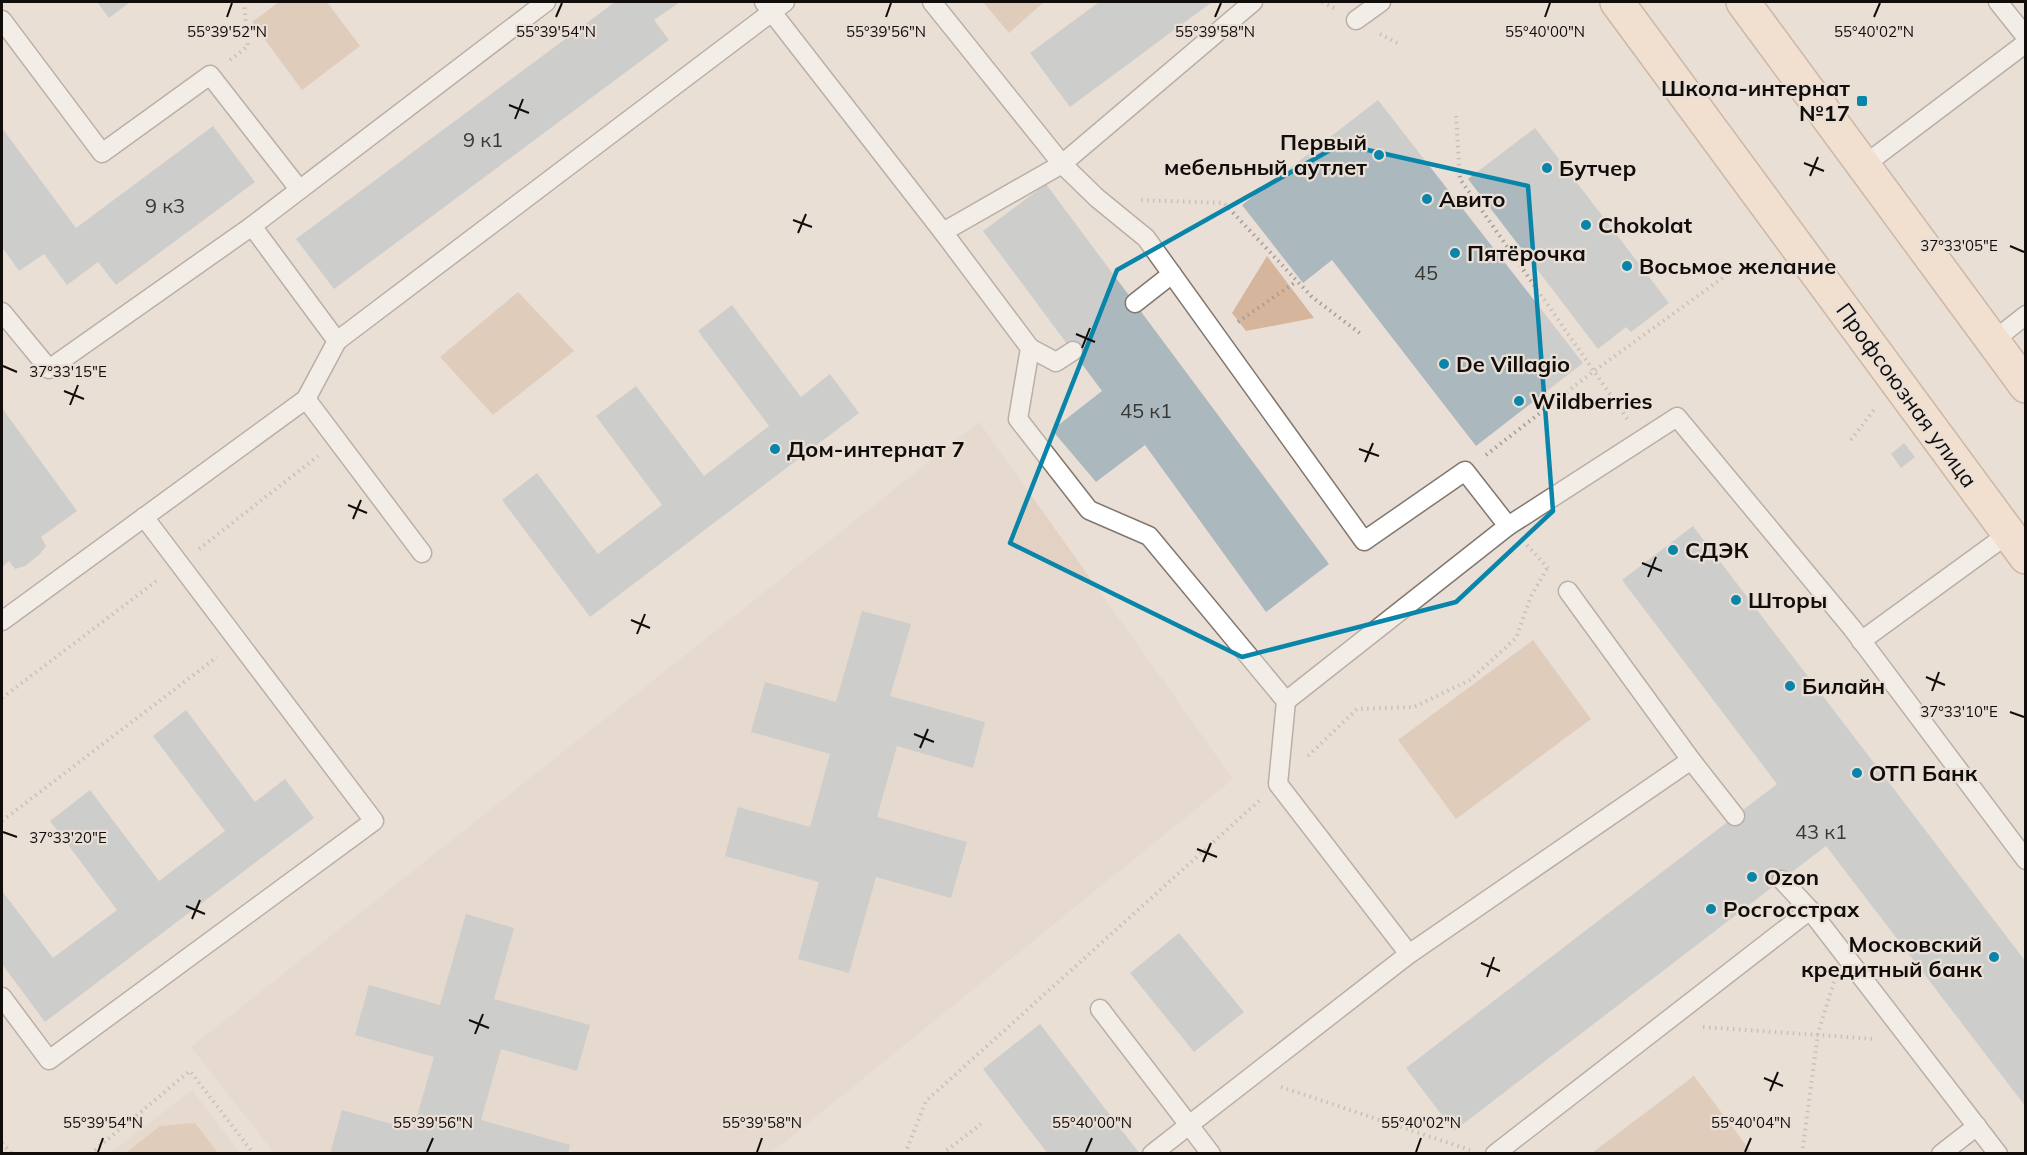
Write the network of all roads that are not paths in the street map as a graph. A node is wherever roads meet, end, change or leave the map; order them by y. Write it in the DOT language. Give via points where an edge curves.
graph roads {
  1 [pos="546,2"];
  2 [pos="932,2"];
  3 [pos="1253,2"];
  4 [pos="1381,2"];
  5 [pos="1617,2"];
  6 [pos="1743,2"];
  7 [pos="1998,2"];
  8 [pos="773,5"];
  9 [pos="2,20"];
  10 [pos="1356,20"];
  11 [pos="2025,38"];
  12 [pos="2025,43"];
  13 [pos="1062,164"];
  14 [pos="1863,166"];
  15 [pos="299,189"];
  16 [pos="252,226"];
  17 [pos="944,232"];
  18 [pos="1172,274"];
  19 [pos="1135,303"];
  20 [pos="2,312"];
  21 [pos="2025,315"];
  22 [pos="337,340"];
  23 [pos="1994,341"];
  24 [pos="1030,348"];
  25 [pos="1072,351"];
  26 [pos="2025,386"];
  27 [pos="306,399"];
  28 [pos="144,517"];
  29 [pos="1508,525"];
  30 [pos="2017,545"];
  31 [pos="422,553"];
  32 [pos="1568,591"];
  33 [pos="2,621"];
  34 [pos="1861,641"];
  35 [pos="1286,701"];
  36 [pos="1691,760"];
  37 [pos="1735,816"];
  38 [pos="2025,860"];
  39 [pos="1782,880"];
  40 [pos="1810,910"];
  41 [pos="1410,954"];
  42 [pos="2,997"];
  43 [pos="1100,1009"];
  44 [pos="1189,1125"];
  45 [pos="1977,1126"];
  46 [pos="1152,1154"];
  47 [pos="1211,1154"];
  48 [pos="1495,1154"];
  49 [pos="1941,1154"];
  50 [pos="1998,1154"];
  1 -- 15 [label="lane"];
  2 -- 13 [label="lane"];
  3 -- 13 [label="lane"];
  4 -- 10 [label="lane"];
  5 -- 30 [label="main road, Профсоюзная улица"];
  6 -- 14 [label="main road"];
  7 -- 11 [label="lane"];
  8 -- 17 [label="lane"];
  8 -- 22 [label="lane"];
  9 -- 15 [label="lane" via="102,153 210,75"];
  12 -- 14 [label="lane"];
  13 -- 17 [label="lane"];
  13 -- 18 [label="lane" via="1146,238"];
  14 -- 23 [label="main road"];
  15 -- 16 [label="lane"];
  16 -- 20 [label="lane" via="49,369"];
  16 -- 22 [label="lane"];
  17 -- 24 [label="lane"];
  18 -- 19 [label="lane"];
  18 -- 29 [label="lane" via="1364,541 1465,471"];
  21 -- 23 [label="lane"];
  22 -- 27 [label="lane"];
  23 -- 26 [label="main road"];
  24 -- 25 [label="lane" via="1056,362"];
  24 -- 35 [label="lane" via="1018,419 1089,510 1149,536"];
  27 -- 28 [label="lane"];
  27 -- 31 [label="lane"];
  28 -- 33 [label="lane"];
  28 -- 42 [label="lane" via="374,821 49,1060"];
  29 -- 34 [label="lane" via="1677,417"];
  29 -- 35 [label="lane"];
  30 -- 34 [label="lane"];
  32 -- 36 [label="lane"];
  34 -- 38 [label="lane"];
  35 -- 41 [label="lane" via="1278,784"];
  36 -- 37 [label="lane"];
  36 -- 41 [label="lane"];
  39 -- 40 [label="lane"];
  40 -- 45 [label="lane"];
  40 -- 48 [label="lane"];
  41 -- 44 [label="lane"];
  43 -- 44 [label="lane"];
  44 -- 46 [label="lane"];
  44 -- 47 [label="lane"];
  45 -- 49 [label="lane"];
  45 -- 50 [label="lane"];
}
